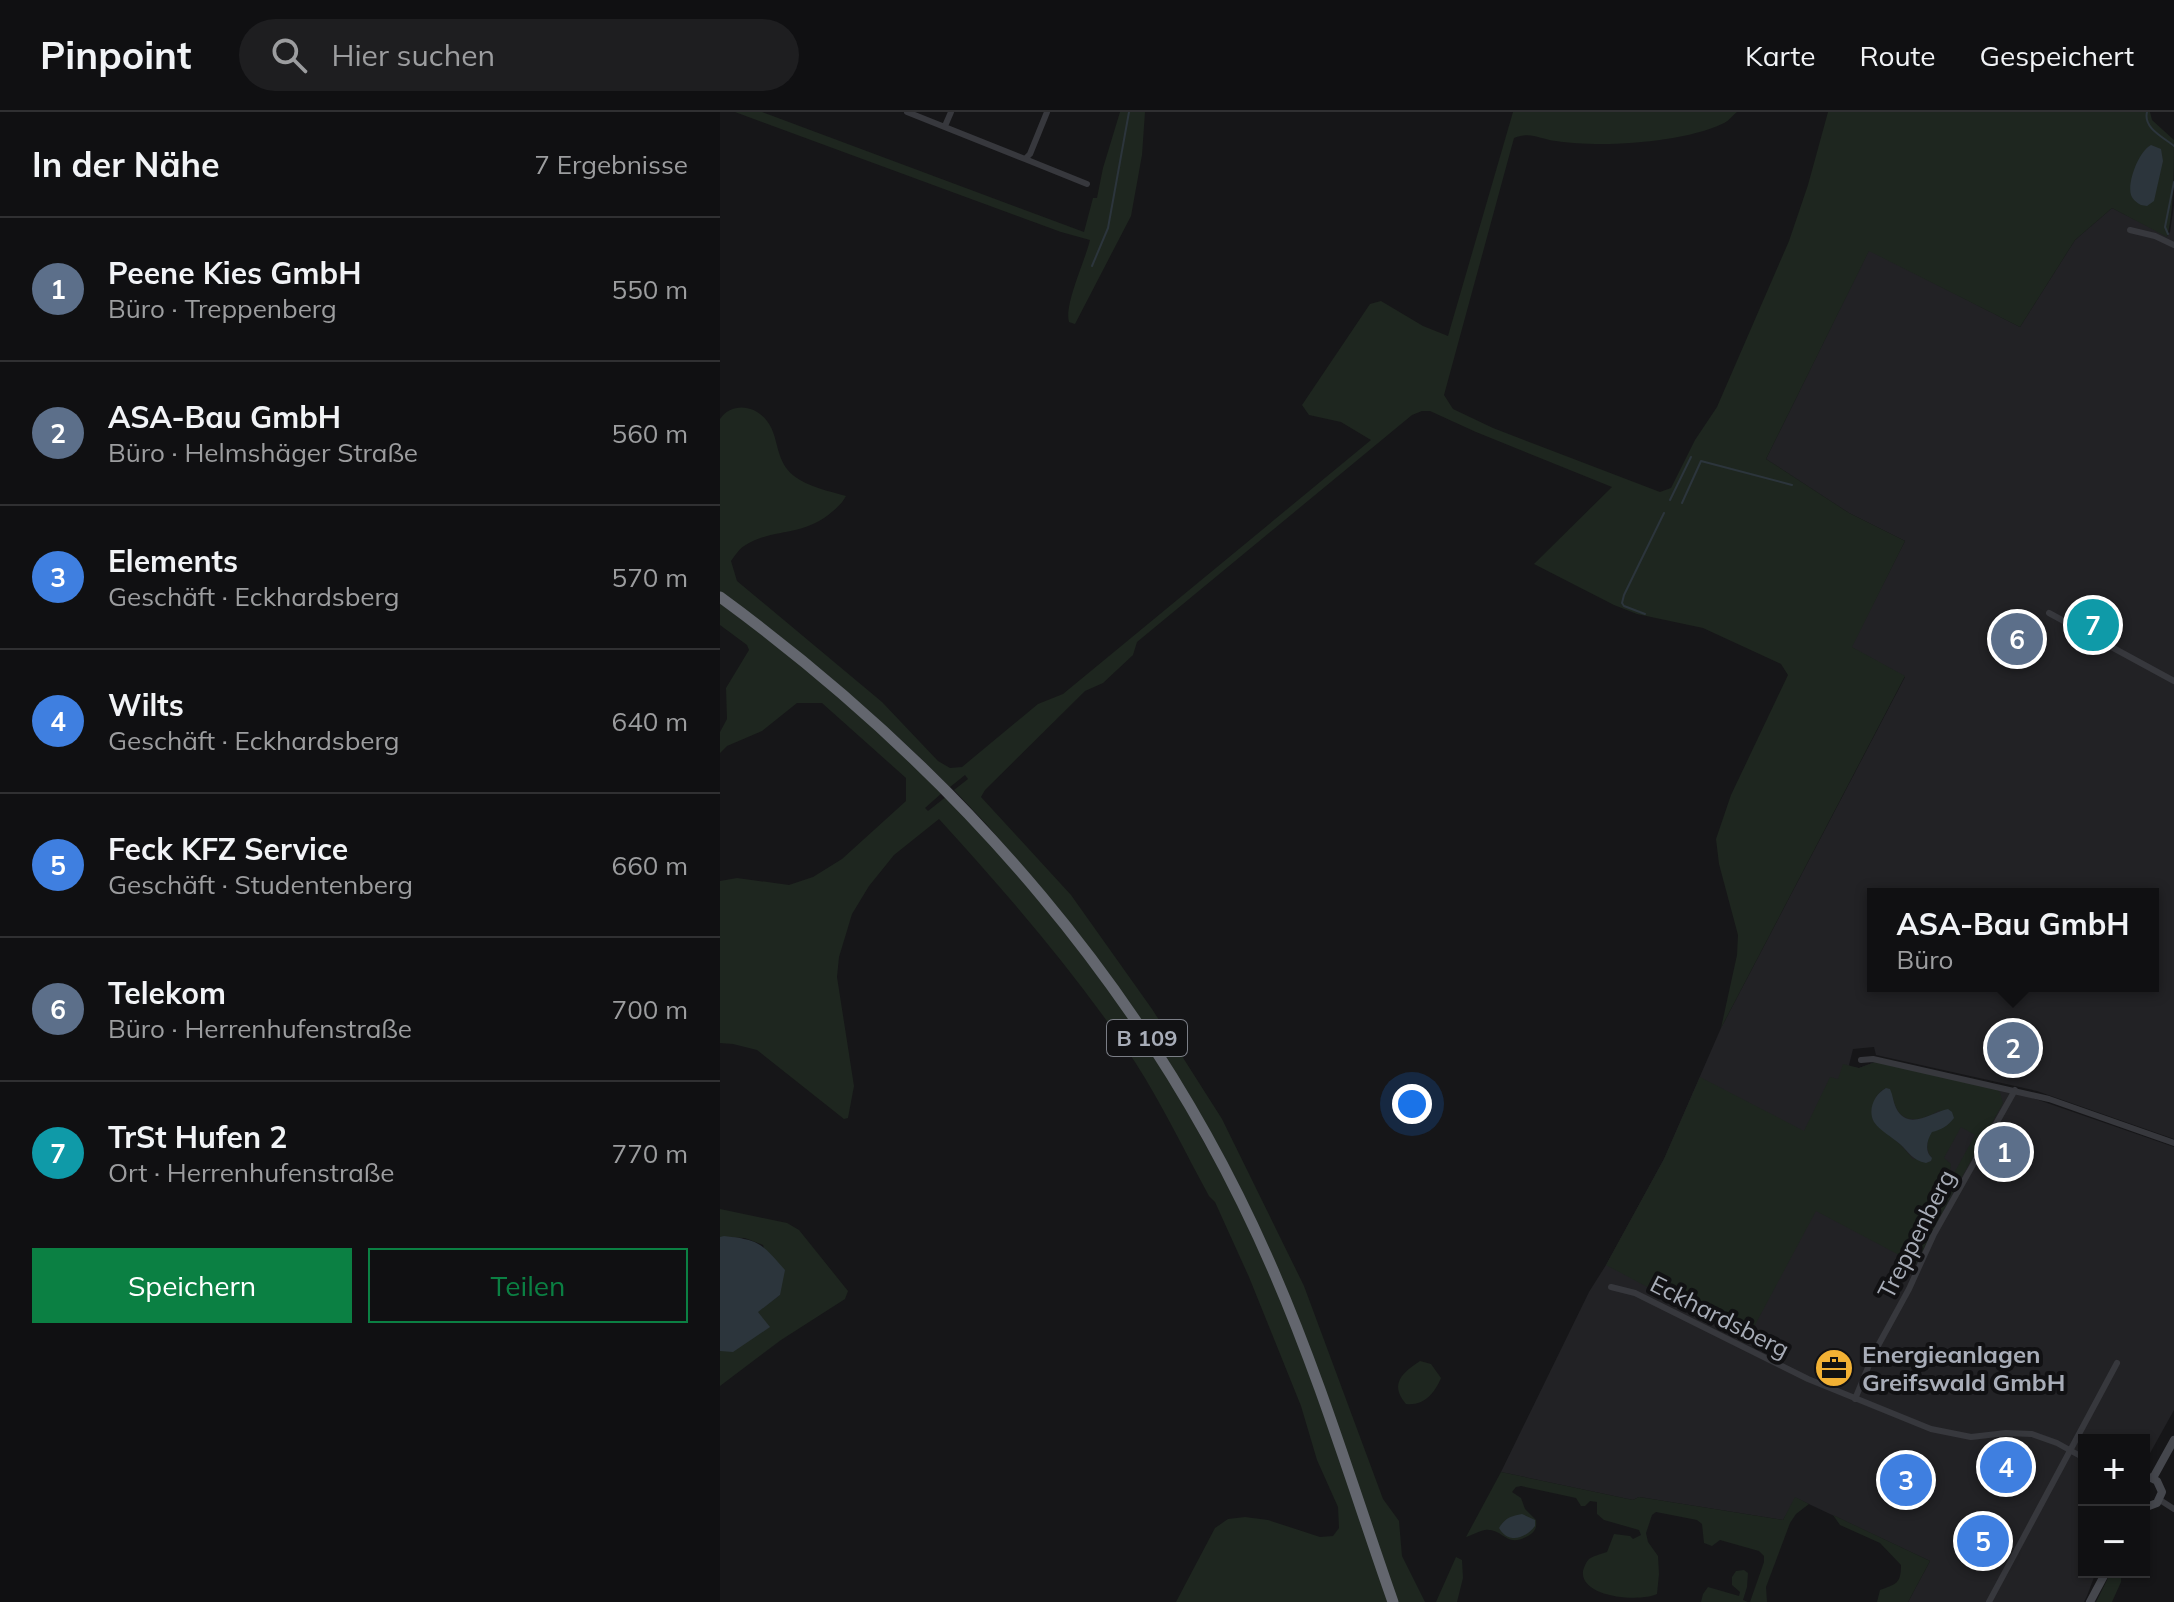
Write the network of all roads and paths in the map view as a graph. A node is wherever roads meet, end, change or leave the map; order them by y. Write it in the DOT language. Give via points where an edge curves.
graph roads {
  1 [pos="907,112"];
  2 [pos="951,112"];
  3 [pos="1047,112"];
  4 [pos="945,126"];
  5 [pos="1025,159"];
  6 [pos="1087,184"];
  7 [pos="2130,230"];
  8 [pos="2174,245"];
  9 [pos="720,597"];
  10 [pos="2049,613"];
  11 [pos="2174,681"];
  12 [pos="1861,1060"];
  13 [pos="2015,1090"];
  14 [pos="2174,1143"];
  15 [pos="1611,1287"];
  16 [pos="2117,1363"];
  17 [pos="1855,1399"];
  18 [pos="2174,1440"];
  19 [pos="2070,1450"];
  20 [pos="2078,1455"];
  21 [pos="2150,1476"];
  22 [pos="2150,1479"];
  23 [pos="2160,1500"];
  24 [pos="2150,1505"];
  25 [pos="2174,1509"];
  26 [pos="2103,1578"];
  27 [pos="1393,1602"];
  28 [pos="1989,1602"];
  29 [pos="2090,1602"];
  1 -- 4 [label="street"];
  2 -- 4 [label="street"];
  3 -- 5 [label="street"];
  4 -- 5 [label="street"];
  5 -- 6 [label="street"];
  7 -- 8 [label="street"];
  9 -- 27 [label="highway, B 109" via="820,674 954,796 1044,898 1142,1031 1214,1150 1272,1267 1328,1409"];
  10 -- 11 [label="street"];
  12 -- 13 [label="street"];
  13 -- 14 [label="street"];
  13 -- 17 [label="street, Treppenberg" via="1934,1234"];
  15 -- 17 [label="street, Eckhardsberg" via="1635,1293"];
  16 -- 19 [label="street"];
  17 -- 19 [label="street, Eckhardsberg" via="1945,1433 2032,1434"];
  18 -- 21 [label="main road"];
  19 -- 20 [label="street, Eckhardsberg"];
  19 -- 28 [label="street"];
  22 -- 23 [label="main road" via="2162,1488"];
  23 -- 24 [label="main road"];
  23 -- 25 [label="street"];
  26 -- 29 [label="main road"];
}
